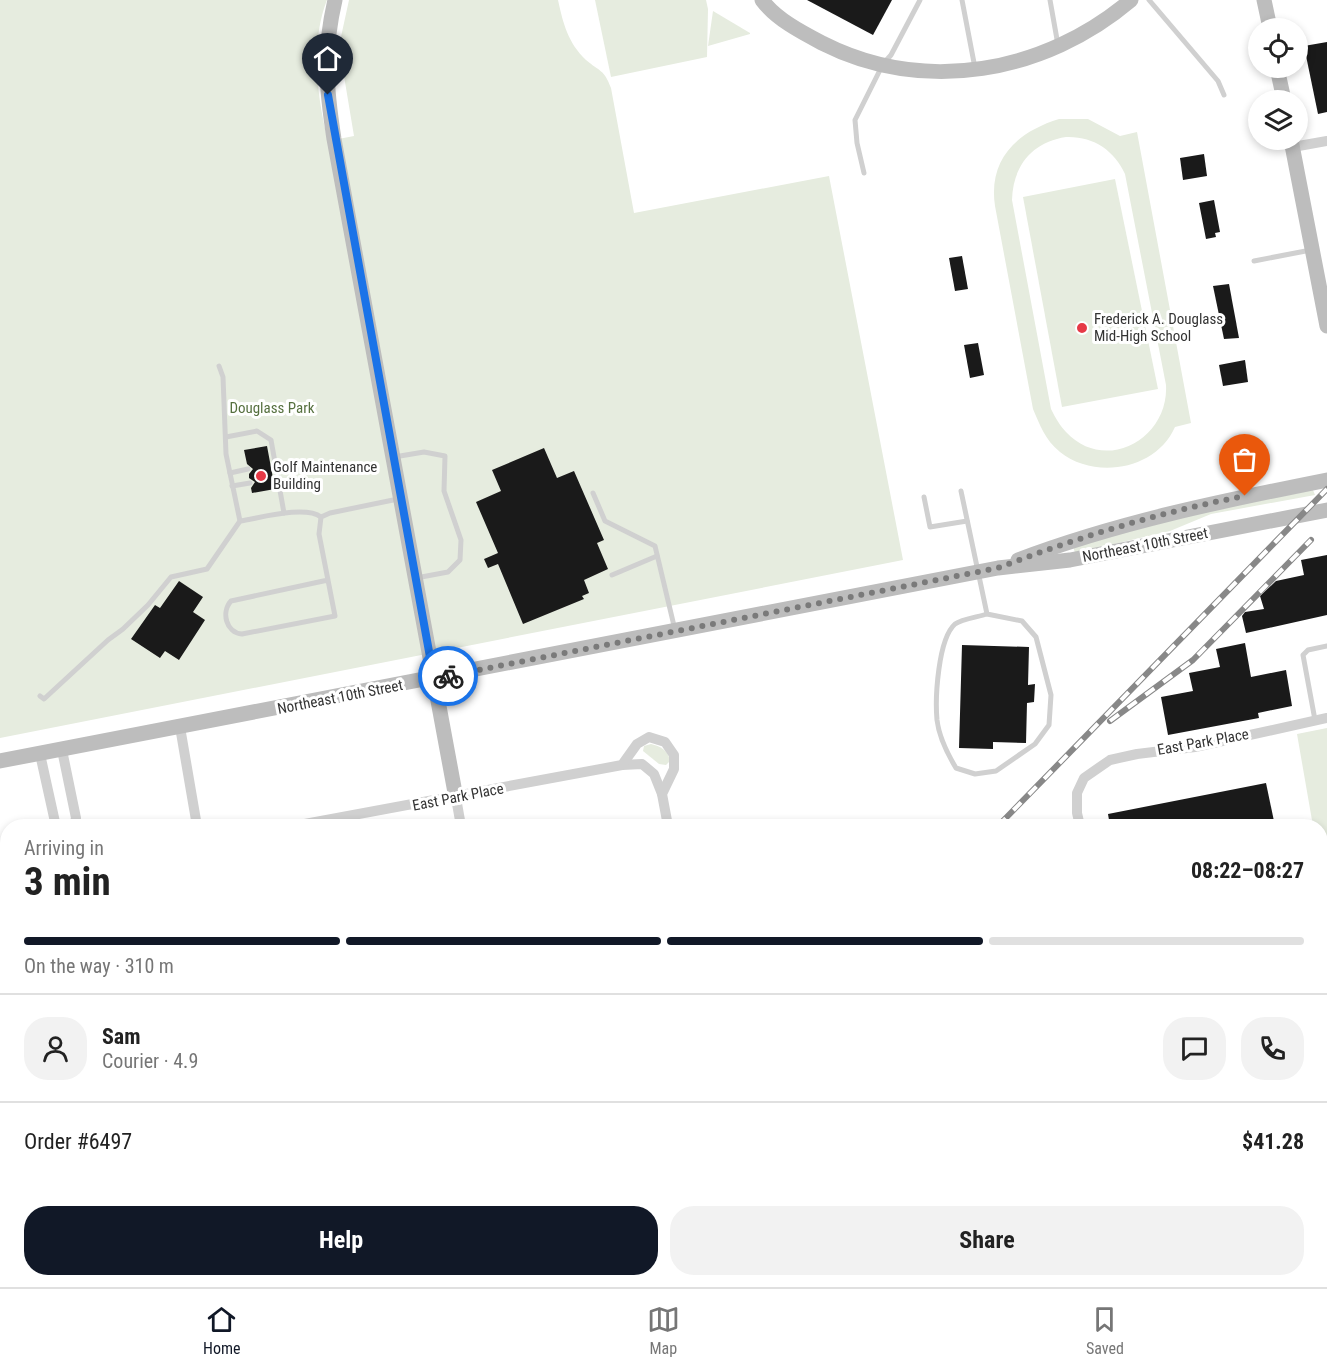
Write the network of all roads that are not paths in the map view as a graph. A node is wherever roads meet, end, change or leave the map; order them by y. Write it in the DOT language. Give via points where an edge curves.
graph roads {
  1 [pos="335,0"];
  2 [pos="762,0"];
  3 [pos="920,0"];
  4 [pos="962,0"];
  5 [pos="1050,0"];
  6 [pos="1131,0"];
  7 [pos="1149,0"];
  8 [pos="1264,0"];
  9 [pos="1268,18"];
  10 [pos="1059,46"];
  11 [pos="883,64"];
  12 [pos="976,70"];
  13 [pos="1224,95"];
  14 [pos="1327,141"];
  15 [pos="1308,142"];
  16 [pos="1293,150"];
  17 [pos="864,173"];
  18 [pos="1313,249"];
  19 [pos="1254,261"];
  20 [pos="1327,326"];
  21 [pos="219,366"];
  22 [pos="226,437"];
  23 [pos="393,457"];
  24 [pos="248,469"];
  25 [pos="230,472"];
  26 [pos="1327,480"];
  27 [pos="250,483"];
  28 [pos="232,486"];
  29 [pos="961,491"];
  30 [pos="593,493"];
  31 [pos="924,497"];
  32 [pos="400,499"];
  33 [pos="1327,510"];
  34 [pos="284,513"];
  35 [pos="321,517"];
  36 [pos="240,521"];
  37 [pos="967,521"];
  38 [pos="657,556"];
  39 [pos="998,568"];
  40 [pos="978,572"];
  41 [pos="612,575"];
  42 [pos="415,579"];
  43 [pos="328,580"];
  44 [pos="987,614"];
  45 [pos="676,631"];
  46 [pos="1327,646"];
  47 [pos="434,679"];
  48 [pos="40,696"];
  49 [pos="1327,718"];
  50 [pos="1315,720"];
  51 [pos="180,727"];
  52 [pos="62,750"];
  53 [pos="40,754"];
  54 [pos="0,762"];
  55 [pos="622,765"];
  56 [pos="663,794"];
  57 [pos="456,798"];
  58 [pos="54,819"];
  59 [pos="75,819"];
  60 [pos="196,819"];
  61 [pos="334,819"];
  62 [pos="460,819"];
  63 [pos="667,819"];
  64 [pos="1078,819"];
  1 -- 23 [label="main road" via="326,53 328,95"];
  2 -- 11 [label="main road" via="811,37"];
  3 -- 11 [label="lane"];
  4 -- 12 [label="lane"];
  5 -- 10 [label="lane"];
  6 -- 10 [label="main road" via="1110,18"];
  7 -- 13 [label="lane" via="1218,81"];
  8 -- 9 [label="main road"];
  10 -- 12 [label="main road" via="1028,59"];
  11 -- 12 [label="main road" via="934,71"];
  11 -- 17 [label="lane" via="855,120"];
  14 -- 15 [label="street"];
  16 -- 18 [label="main road"];
  18 -- 19 [label="lane"];
  18 -- 20 [label="main road"];
  21 -- 22 [label="lane"];
  22 -- 25 [label="lane"];
  22 -- 34 [label="lane" via="257,431 271,440"];
  23 -- 32 [label="main road"];
  23 -- 42 [label="lane" via="424,452 445,456 444,491 462,546 460,560 453,568"];
  24 -- 25 [label="lane"];
  25 -- 28 [label="lane"];
  26 -- 39 [label="main road, Northeast 10th Street" via="1171,512 1066,542"];
  27 -- 28 [label="lane"];
  28 -- 36 [label="lane"];
  29 -- 37 [label="lane"];
  30 -- 38 [label="lane" via="605,521 655,546"];
  31 -- 37 [label="lane" via="930,527"];
  32 -- 35 [label="lane"];
  32 -- 42 [label="main road"];
  33 -- 39 [label="main road, Northeast 10th Street" via="1070,560"];
  34 -- 35 [label="lane" via="315,513"];
  34 -- 36 [label="lane"];
  35 -- 43 [label="lane" via="319,534"];
  36 -- 48 [label="lane" via="207,569 171,577 123,629 44,699"];
  37 -- 40 [label="lane"];
  38 -- 41 [label="lane"];
  38 -- 45 [label="lane"];
  39 -- 40 [label="main road, Northeast 10th Street"];
  40 -- 44 [label="lane"];
  40 -- 45 [label="main road, Northeast 10th Street"];
  42 -- 47 [label="main road"];
  43 -- 43 [label="lane" via="335,616 242,634 229,627 226,610 231,601"];
  44 -- 44 [label="lane" via="1022,621 1036,637 1052,695 1049,725 1035,744 996,771 975,774 956,768 945,749 937,721 937,682 946,638 956,624"];
  45 -- 47 [label="main road, Northeast 10th Street"];
  46 -- 50 [label="lane" via="1308,650 1303,656"];
  47 -- 51 [label="main road, Northeast 10th Street"];
  47 -- 57 [label="main road"];
  49 -- 50 [label="street, East Park Place"];
  50 -- 64 [label="street, East Park Place" via="1195,747 1110,760 1084,778 1077,793"];
  51 -- 52 [label="main road, Northeast 10th Street"];
  51 -- 60 [label="street"];
  52 -- 53 [label="main road, Northeast 10th Street"];
  52 -- 59 [label="street"];
  53 -- 54 [label="main road, Northeast 10th Street"];
  53 -- 58 [label="street"];
  55 -- 56 [label="street, East Park Place" via="642,764 654,774"];
  55 -- 56 [label="street" via="637,744 649,737 665,742 675,755 674,769"];
  55 -- 57 [label="street, East Park Place"];
  56 -- 63 [label="street"];
  57 -- 61 [label="street, East Park Place"];
  57 -- 62 [label="street"];
}
